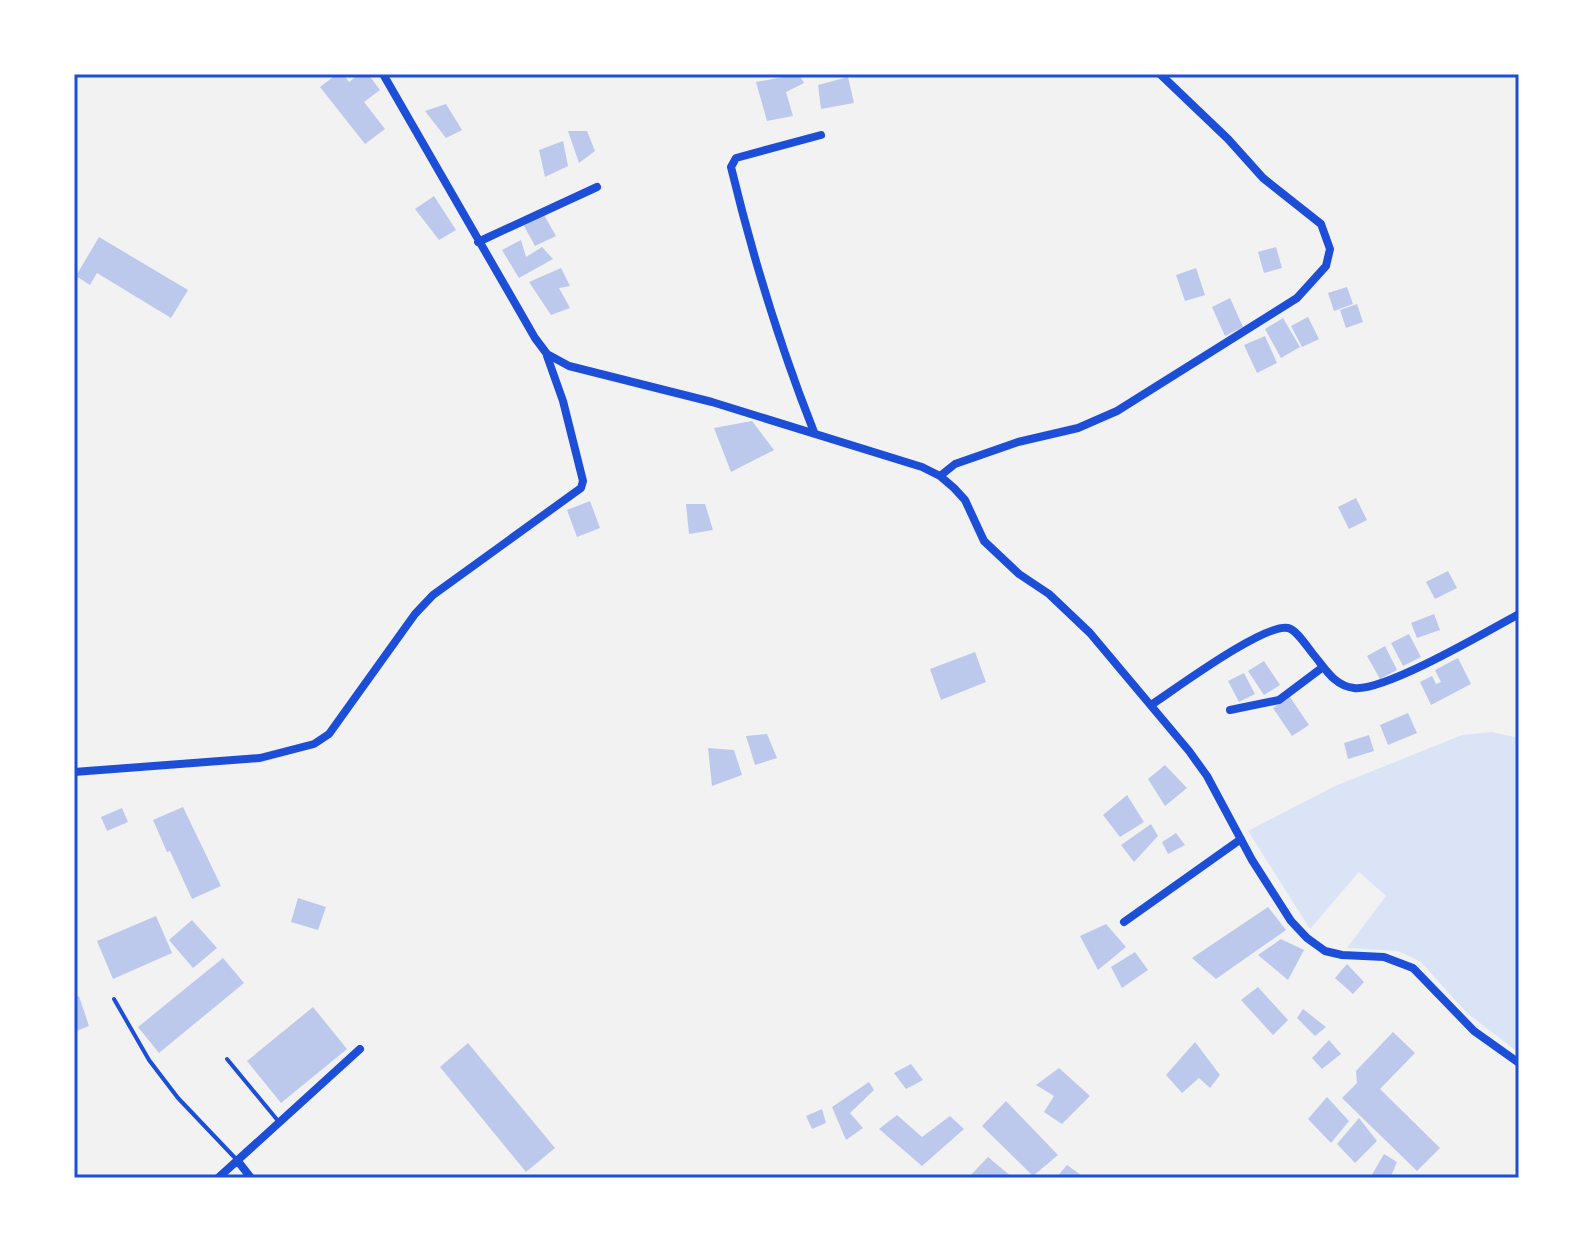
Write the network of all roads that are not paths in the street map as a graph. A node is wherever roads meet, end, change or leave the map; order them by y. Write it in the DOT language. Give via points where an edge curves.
graph roads {
  1 [pos="383,74"];
  2 [pos="1160,74"];
  3 [pos="821,135"];
  4 [pos="597,187"];
  5 [pos="478,242"];
  6 [pos="547,354"];
  7 [pos="814,432"];
  8 [pos="940,476"];
  9 [pos="1519,614"];
  10 [pos="1323,667"];
  11 [pos="1151,705"];
  12 [pos="1230,710"];
  13 [pos="74,772"];
  14 [pos="1241,839"];
  15 [pos="1124,922"];
  16 [pos="114,999"];
  17 [pos="360,1049"];
  18 [pos="227,1059"];
  19 [pos="1519,1063"];
  20 [pos="279,1122"];
  21 [pos="237,1160"];
  22 [pos="218,1178"];
  23 [pos="251,1178"];
  1 -- 5 [label="street"];
  2 -- 8 [label="street" via="1263,178 1321,224 1330,249 1326,266 1297,298 1117,411 1078,428 955,464"];
  3 -- 7 [label="street" via="736,158 731,167 787,364"];
  4 -- 5 [label="street"];
  5 -- 6 [label="street"];
  6 -- 7 [label="street" via="569,366"];
  6 -- 13 [label="street" via="581,488 433,595 322,740 260,758"];
  7 -- 8 [label="street"];
  8 -- 11 [label="street" via="965,500 984,541 1070,613"];
  9 -- 10 [label="street" via="1365,689 1338,683"];
  10 -- 11 [label="street" via="1294,632 1282,628 1242,644"];
  10 -- 12 [label="street" via="1279,700"];
  11 -- 14 [label="street" via="1207,776"];
  14 -- 15 [label="street"];
  14 -- 19 [label="street" via="1307,938 1325,951 1384,957 1413,968 1474,1031"];
  16 -- 21 [label="lane" via="168,1085"];
  17 -- 20 [label="street"];
  18 -- 20 [label="lane"];
  20 -- 21 [label="street"];
  21 -- 22 [label="street"];
  21 -- 23 [label="street"];
}
